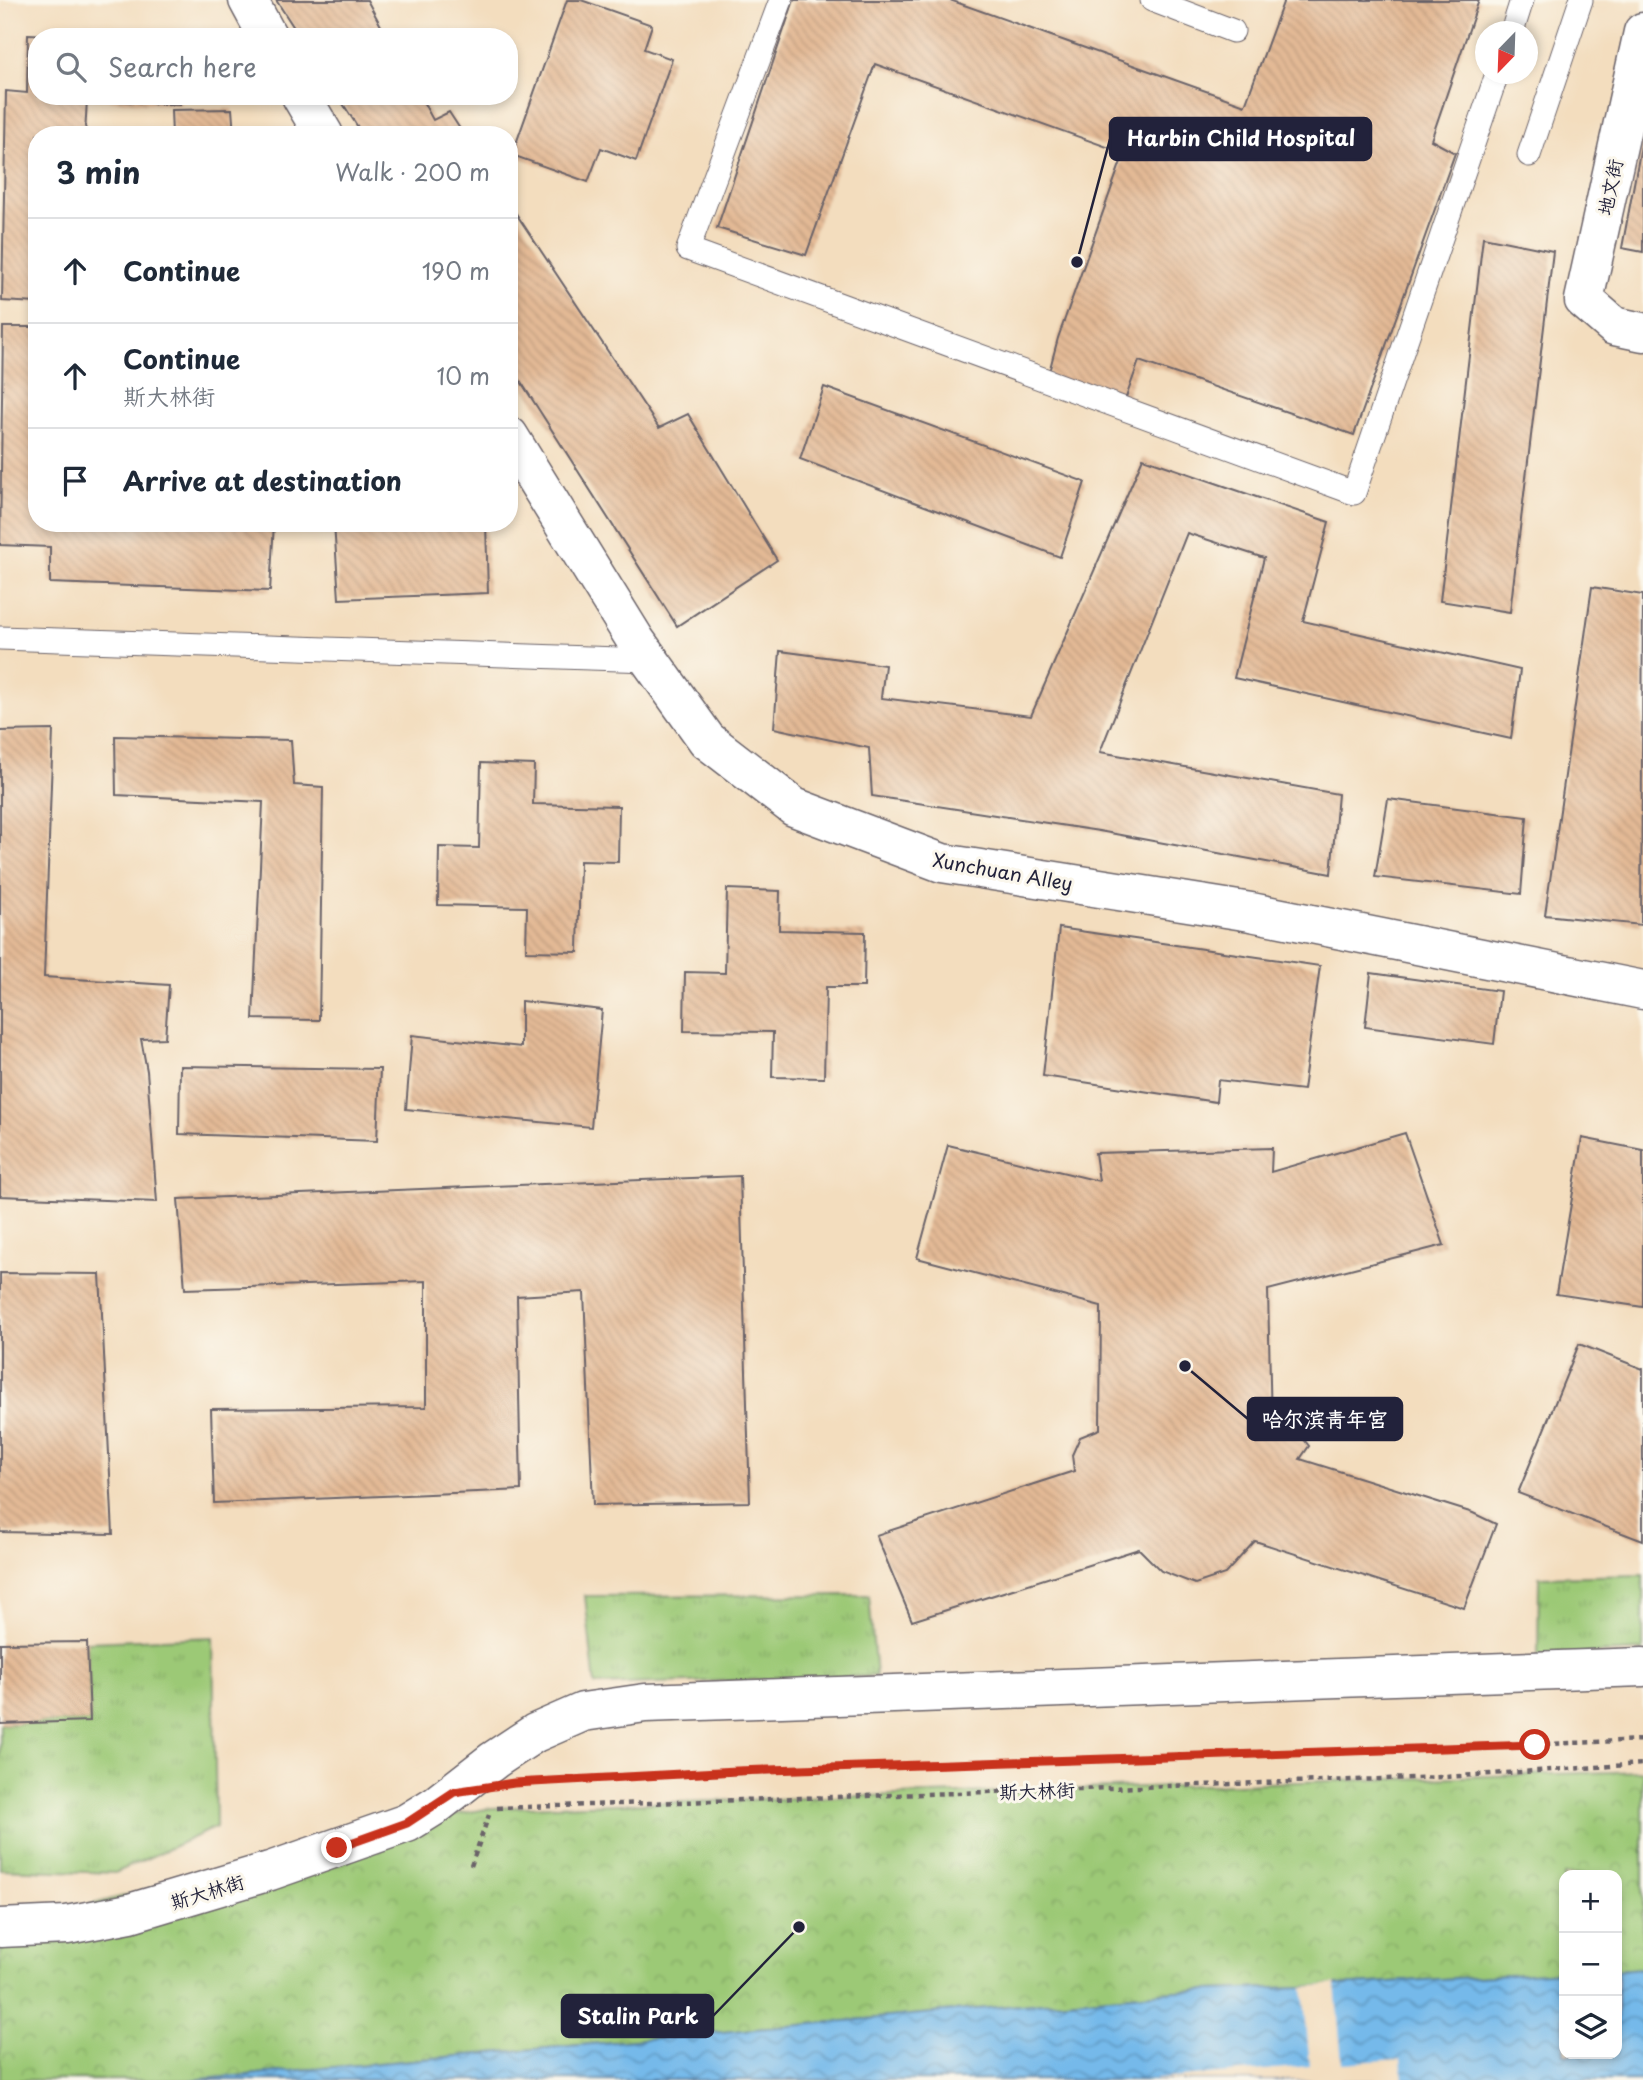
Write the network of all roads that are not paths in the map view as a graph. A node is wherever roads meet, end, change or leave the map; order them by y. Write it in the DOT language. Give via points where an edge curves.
graph roads {
  1 [pos="248,0"];
  2 [pos="781,0"];
  3 [pos="1152,0"];
  4 [pos="1522,0"];
  5 [pos="1581,0"];
  6 [pos="1515,21"];
  7 [pos="263,28"];
  8 [pos="1233,31"];
  9 [pos="1643,33"];
  10 [pos="1494,84"];
  11 [pos="306,105"];
  12 [pos="319,126"];
  13 [pos="1529,155"];
  14 [pos="1643,332"];
  15 [pos="518,450"];
  16 [pos="0,638"];
  17 [pos="649,660"];
  18 [pos="1643,990"];
  19 [pos="1643,1667"];
  20 [pos="0,1928"];
  1 -- 7 [label="street"];
  2 -- 10 [label="lane" via="688,249 1353,493"];
  3 -- 8 [label="lane"];
  4 -- 6 [label="lane"];
  5 -- 13 [label="lane"];
  9 -- 14 [label="street, 地文街" via="1584,300 1614,326"];
  11 -- 12 [label="street"];
  15 -- 17 [label="street, Xunchuan Alley"];
  16 -- 17 [label="lane"];
  17 -- 18 [label="street, Xunchuan Alley" via="707,740 794,807 942,863 1251,912"];
  19 -- 20 [label="street, 斯大林街" via="645,1703 583,1712 534,1733 407,1823 130,1913 67,1925"];
}
